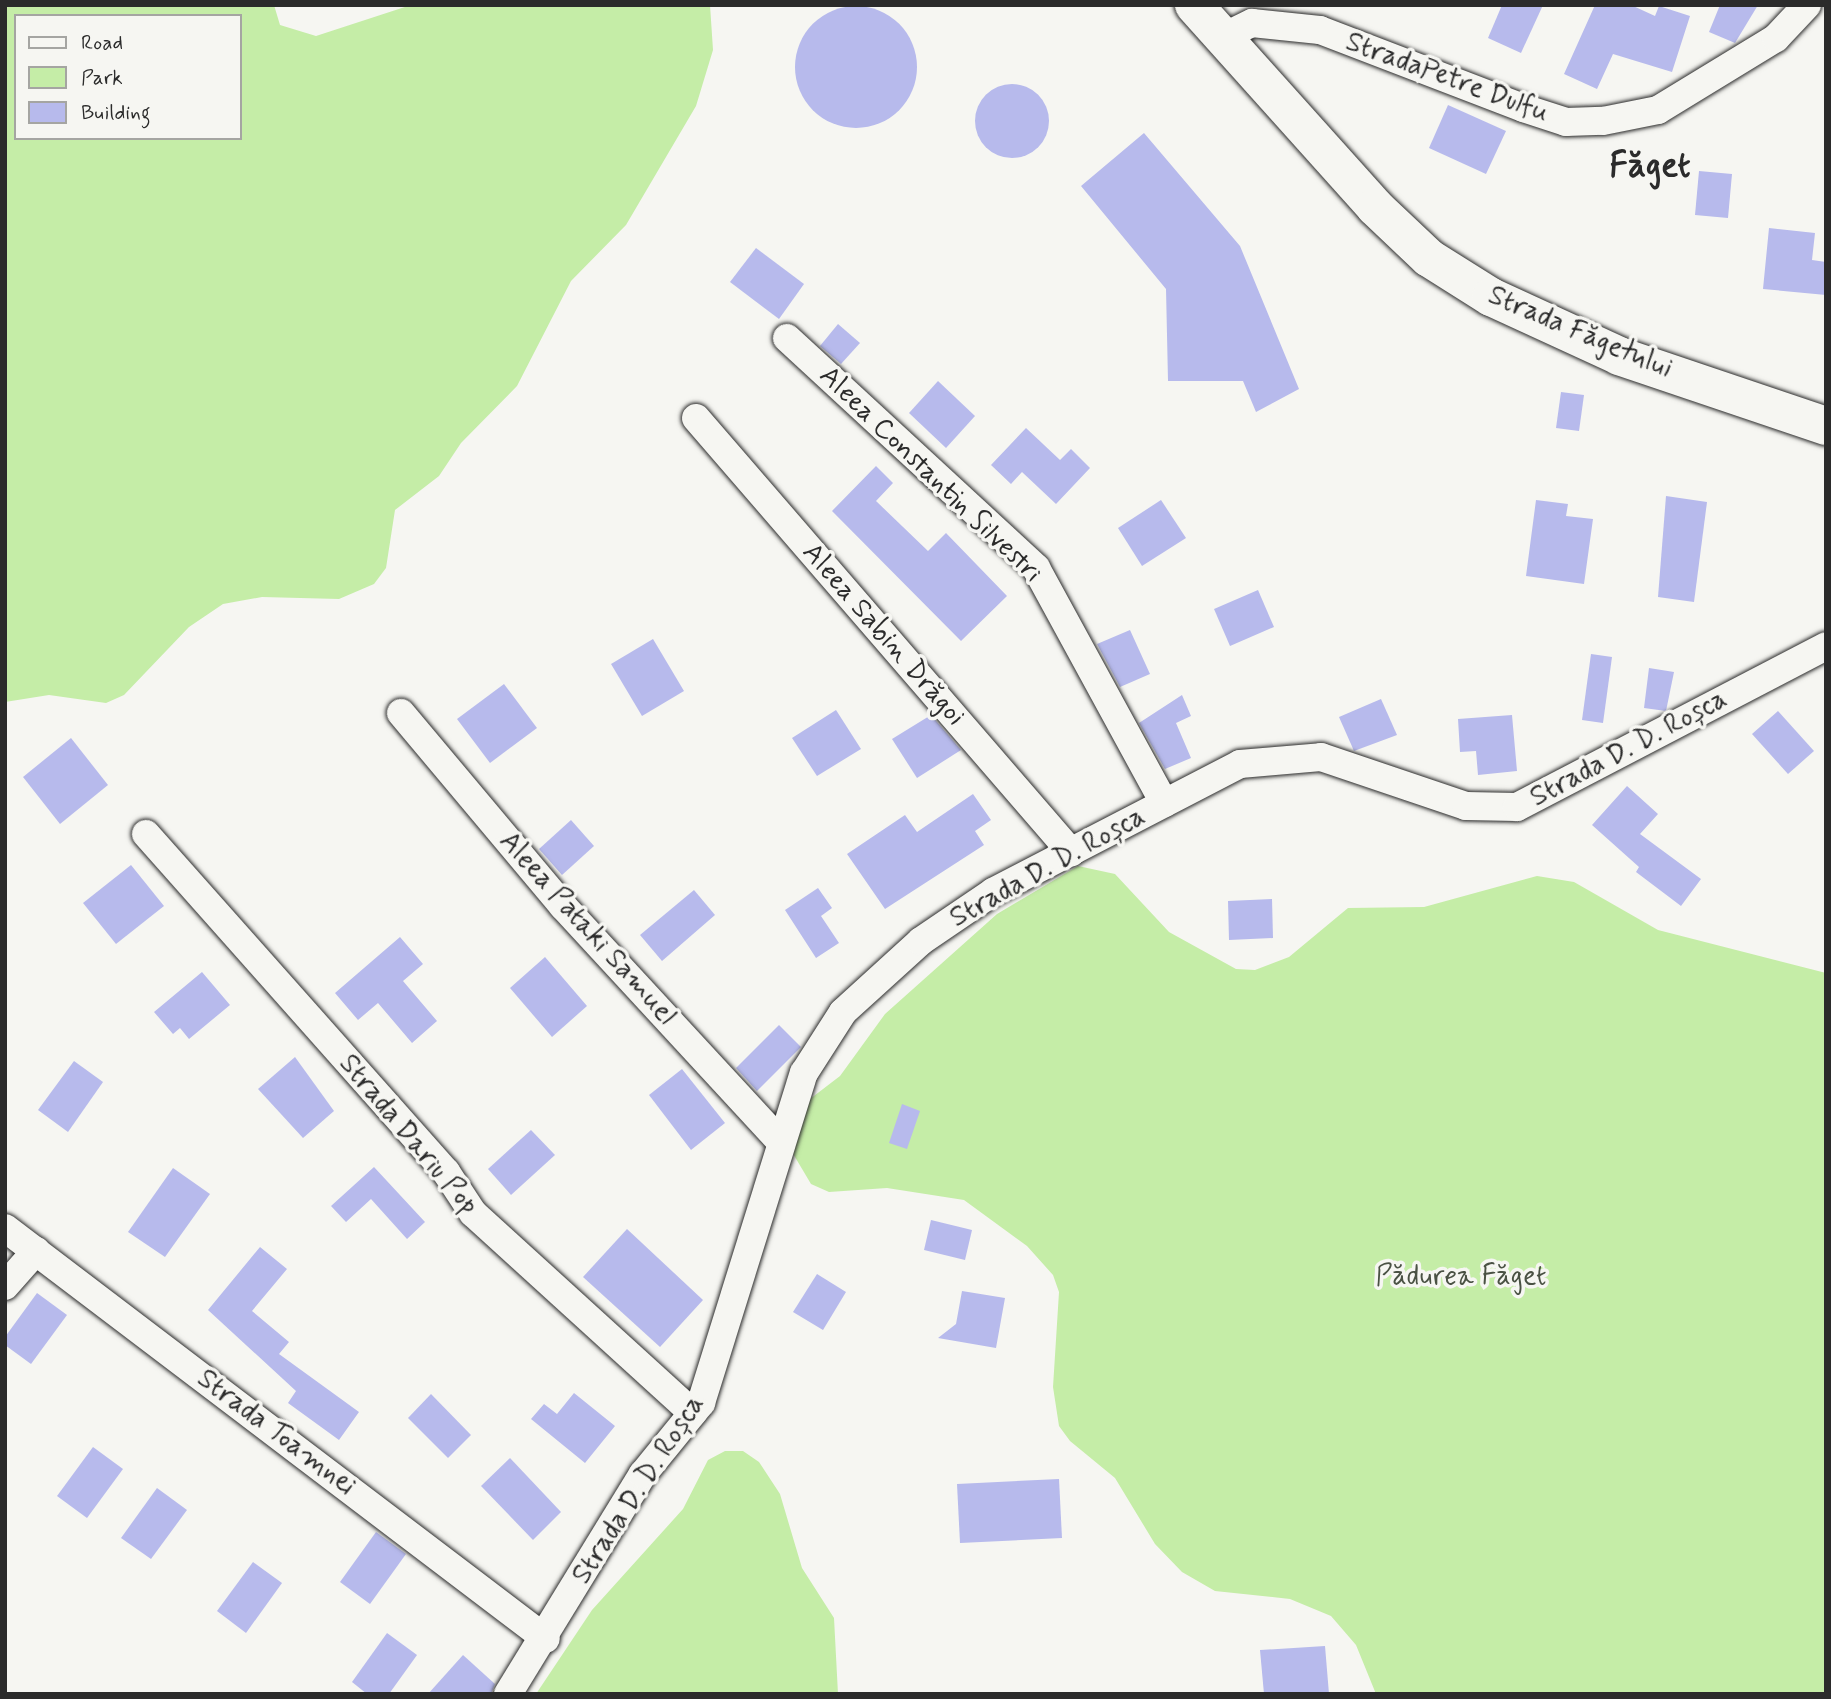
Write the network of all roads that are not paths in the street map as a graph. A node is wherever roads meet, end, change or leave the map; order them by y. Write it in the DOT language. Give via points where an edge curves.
graph roads {
  1 [pos="1194,5"];
  2 [pos="1807,5"];
  3 [pos="1225,36"];
  4 [pos="787,338"];
  5 [pos="696,418"];
  6 [pos="1826,426"];
  7 [pos="1826,646"];
  8 [pos="401,713"];
  9 [pos="1164,803"];
  10 [pos="146,834"];
  11 [pos="1071,852"];
  12 [pos="780,1141"];
  13 [pos="5,1228"];
  14 [pos="36,1251"];
  15 [pos="5,1286"];
  16 [pos="693,1413"];
  17 [pos="546,1639"];
  18 [pos="508,1694"];
  1 -- 3 [label="main road, Strada Făgetului"];
  2 -- 3 [label="street, StradaPetre Dulfu" via="1776,38 1658,110 1603,121 1566,122 1533,112 1320,30 1252,23"];
  3 -- 6 [label="main road, Strada Făgetului" via="1375,207 1458,278 1619,356"];
  4 -- 9 [label="street, Aleea Constantin Silvestri" via="1036,568"];
  5 -- 11 [label="street, Aleea Sabin Drăgoi"];
  7 -- 9 [label="street, Strada D. D. Roșca" via="1517,807 1466,806 1321,757 1240,764"];
  8 -- 12 [label="street, Aleea Pataki Samuel" via="563,906"];
  9 -- 11 [label="street, Strada D. D. Roșca"];
  10 -- 16 [label="street, Strada Dariu Pop" via="446,1172 473,1213"];
  11 -- 12 [label="street, Strada D. D. Roșca" via="993,892 921,941 843,1012 804,1073"];
  12 -- 16 [label="street, Strada D. D. Roșca"];
  13 -- 14 [label="street, Strada Toamnei"];
  14 -- 15 [label="street"];
  14 -- 17 [label="street, Strada Toamnei"];
  16 -- 17 [label="street, Strada D. D. Roșca" via="643,1474"];
  17 -- 18 [label="street, Strada D. D. Roșca"];
}
